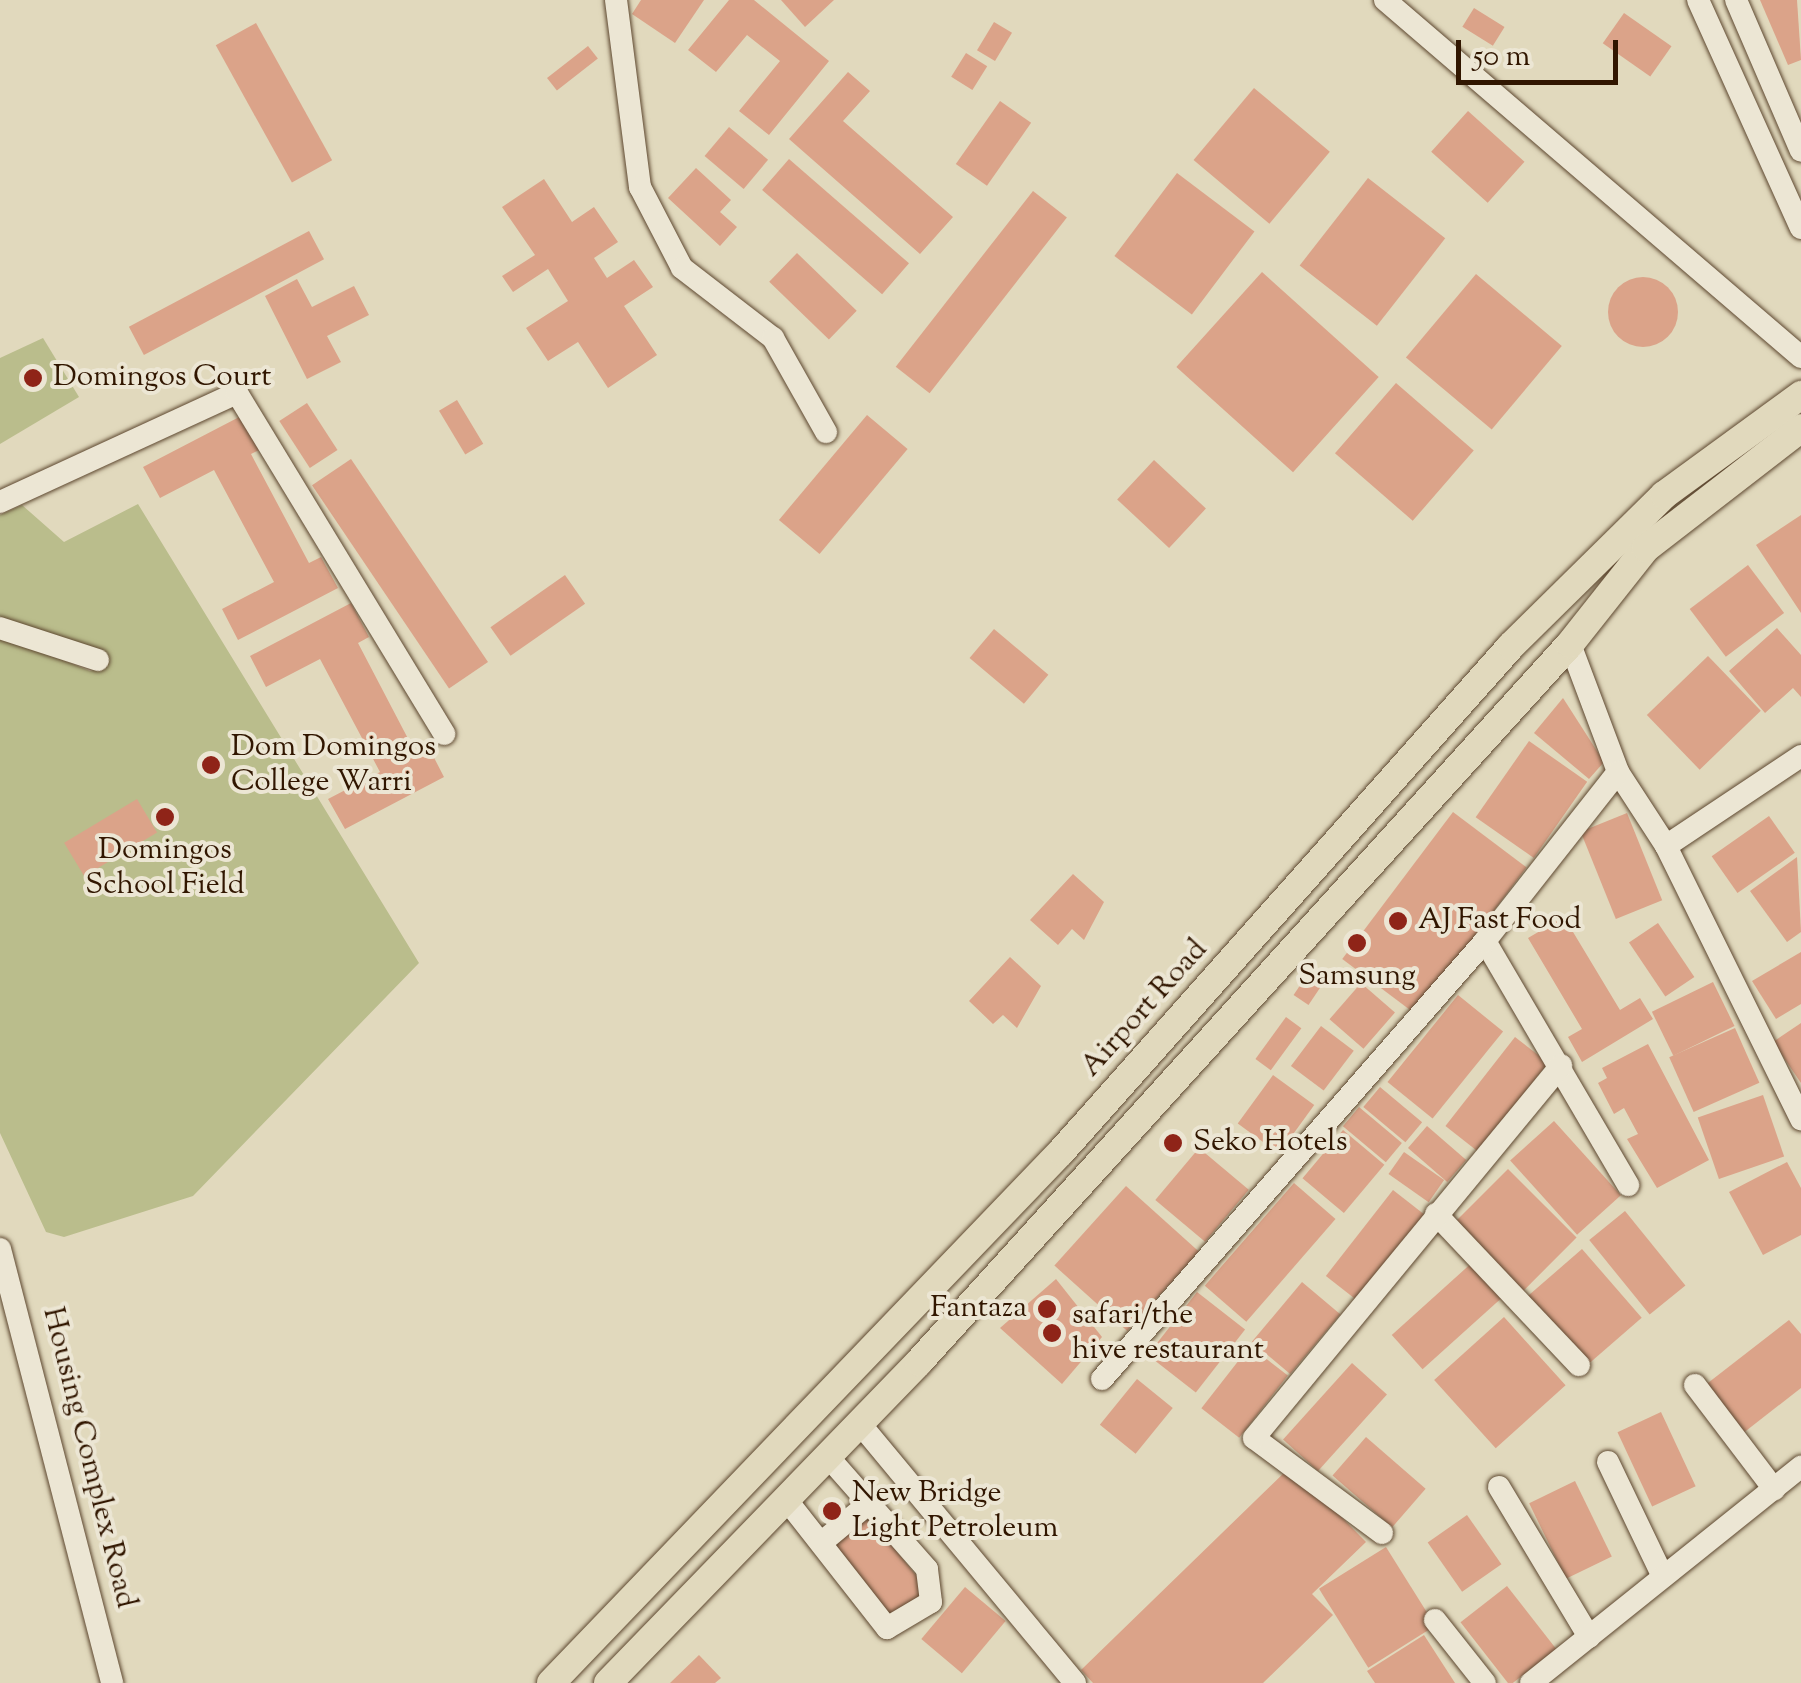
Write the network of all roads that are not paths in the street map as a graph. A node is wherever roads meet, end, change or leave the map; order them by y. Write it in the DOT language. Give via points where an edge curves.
graph roads {
  1 [pos="616,0"];
  2 [pos="1385,0"];
  3 [pos="1698,0"];
  4 [pos="1736,0"];
  5 [pos="1801,151"];
  6 [pos="1801,228"];
  7 [pos="1801,357"];
  8 [pos="1798,393"];
  9 [pos="1801,428"];
  10 [pos="826,432"];
  11 [pos="0,502"];
  12 [pos="0,628"];
  13 [pos="1570,644"];
  14 [pos="98,660"];
  15 [pos="444,734"];
  16 [pos="1801,756"];
  17 [pos="1618,772"];
  18 [pos="1666,846"];
  19 [pos="1485,941"];
  20 [pos="1561,1065"];
  21 [pos="1801,1120"];
  22 [pos="1628,1185"];
  23 [pos="1436,1214"];
  24 [pos="0,1248"];
  25 [pos="1579,1365"];
  26 [pos="1102,1379"];
  27 [pos="1694,1385"];
  28 [pos="861,1426"];
  29 [pos="830,1459"];
  30 [pos="1608,1462"];
  31 [pos="1801,1467"];
  32 [pos="1499,1487"];
  33 [pos="1774,1488"];
  34 [pos="789,1503"];
  35 [pos="868,1504"];
  36 [pos="1382,1533"];
  37 [pos="821,1543"];
  38 [pos="671,1564"];
  39 [pos="1663,1577"];
  40 [pos="702,1590"];
  41 [pos="1435,1620"];
  42 [pos="1588,1637"];
  43 [pos="112,1683"];
  44 [pos="551,1683"];
  45 [pos="608,1683"];
  46 [pos="1075,1683"];
  47 [pos="1485,1683"];
  48 [pos="1531,1683"];
  1 -- 10 [label="street" via="640,188 682,268 774,338"];
  2 -- 7 [label="street"];
  3 -- 6 [label="street"];
  4 -- 5 [label="street"];
  8 -- 38 [label="main road, Airport Road" via="1664,495 1511,646 1061,1152"];
  9 -- 13 [label="main road" via="1646,548"];
  11 -- 15 [label="street" via="238,393"];
  12 -- 14 [label="street"];
  13 -- 17 [label="street"];
  13 -- 28 [label="main road"];
  16 -- 18 [label="street"];
  17 -- 18 [label="street"];
  17 -- 19 [label="street"];
  18 -- 21 [label="street"];
  19 -- 20 [label="street"];
  19 -- 26 [label="street"];
  20 -- 22 [label="street"];
  20 -- 23 [label="street"];
  23 -- 25 [label="street"];
  23 -- 36 [label="street" via="1254,1438"];
  24 -- 43 [label="street, Housing Complex Road"];
  27 -- 33 [label="street"];
  28 -- 29 [label="main road"];
  28 -- 46 [label="street"];
  29 -- 34 [label="main road"];
  29 -- 35 [label="street"];
  30 -- 39 [label="street"];
  31 -- 33 [label="street"];
  32 -- 42 [label="street"];
  33 -- 39 [label="street"];
  34 -- 37 [label="street"];
  34 -- 40 [label="main road"];
  35 -- 37 [label="street"];
  35 -- 37 [label="street" via="934,1590 911,1620 888,1628"];
  38 -- 40 [label="main road"];
  38 -- 44 [label="main road, Airport Road"];
  39 -- 42 [label="street"];
  40 -- 45 [label="main road"];
  41 -- 47 [label="street"];
  42 -- 48 [label="street"];
}
